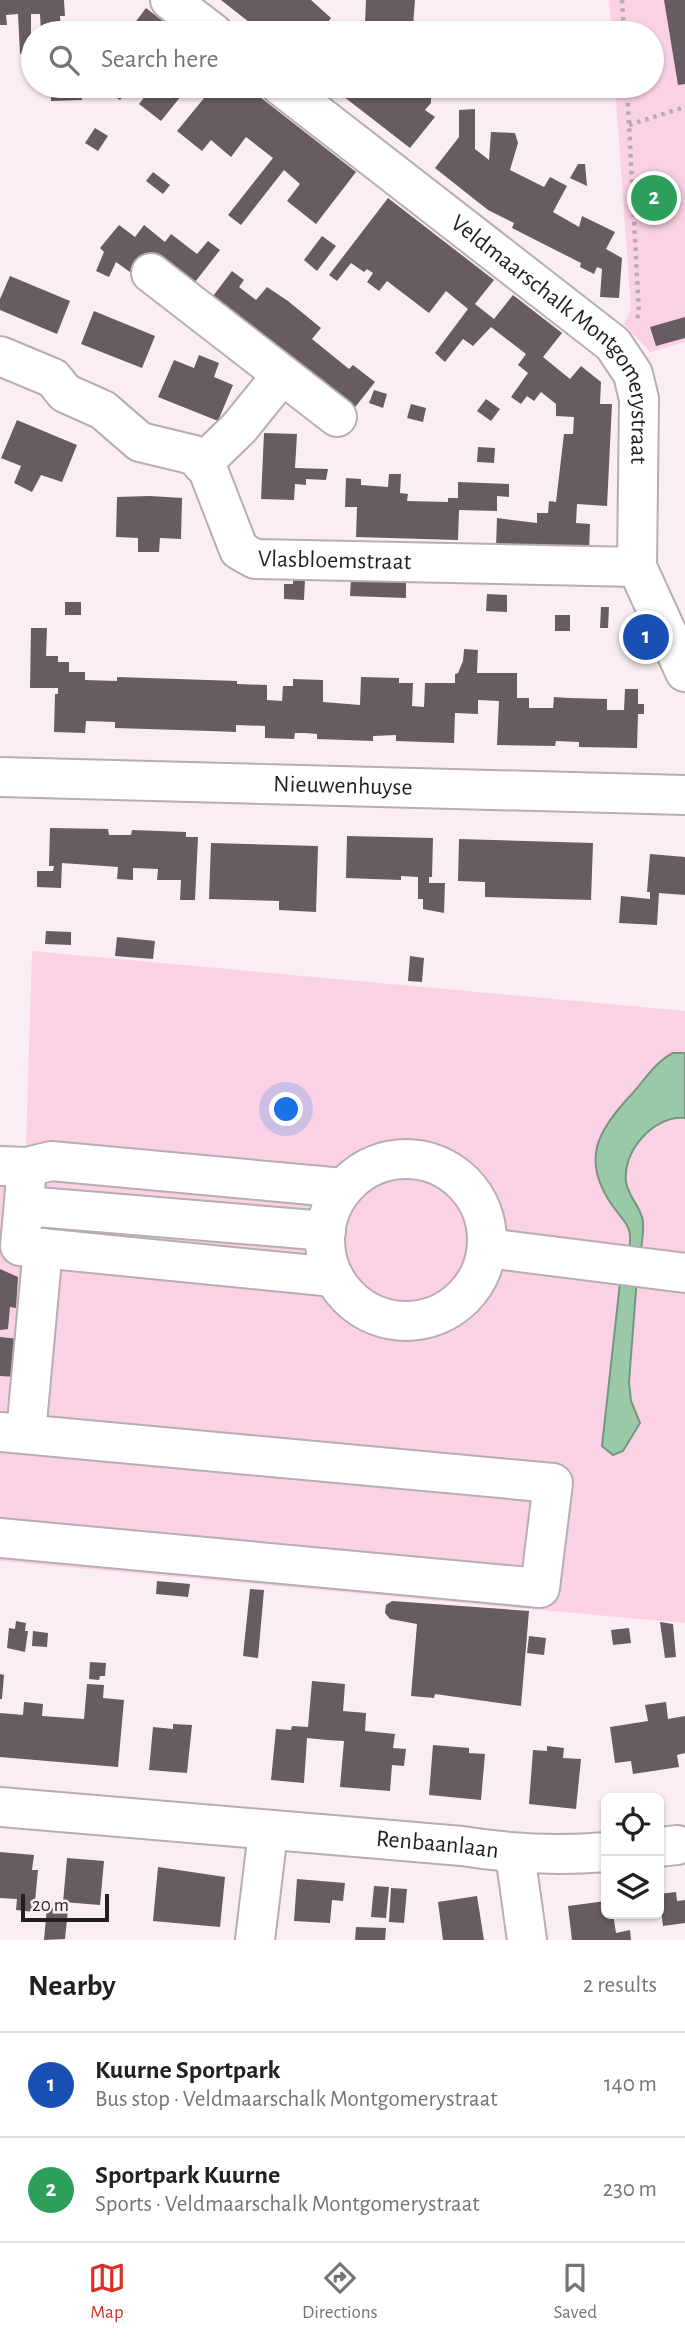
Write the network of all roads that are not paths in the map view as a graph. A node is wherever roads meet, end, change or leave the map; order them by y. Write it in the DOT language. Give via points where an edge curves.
graph roads {
  1 [pos="170,0"];
  2 [pos="197,21"];
  3 [pos="296,98"];
  4 [pos="151,273"];
  5 [pos="0,356"];
  6 [pos="282,375"];
  7 [pos="337,417"];
  8 [pos="202,464"];
  9 [pos="636,567"];
  10 [pos="685,671"];
  11 [pos="0,777"];
  12 [pos="685,795"];
  13 [pos="14,1167"];
  14 [pos="343,1188"];
  15 [pos="24,1206"];
  16 [pos="326,1231"];
  17 [pos="43,1248"];
  18 [pos="487,1248"];
  19 [pos="685,1273"];
  20 [pos="334,1277"];
  21 [pos="13,1433"];
  22 [pos="0,1538"];
  23 [pos="0,1807"];
  24 [pos="268,1832"];
  25 [pos="601,1852"];
  26 [pos="516,1854"];
  27 [pos="255,1940"];
  28 [pos="527,1940"];
  1 -- 2 [label="street"];
  3 -- 9 [label="street, Veldmaarschalk Montgomerystraat" via="613,344 633,374 639,398"];
  4 -- 6 [label="street"];
  5 -- 8 [label="street" via="52,378 65,393 103,410 139,442 194,455"];
  6 -- 7 [label="street"];
  6 -- 8 [label="street"];
  8 -- 9 [label="street, Vlasbloemstraat" via="239,550 255,559"];
  9 -- 10 [label="street, Veldmaarschalk Montgomerystraat"];
  11 -- 12 [label="street, Nieuwenhuyse"];
  13 -- 14 [label="street" via="51,1161"];
  13 -- 15 [label="street"];
  14 -- 16 [label="street"];
  14 -- 18 [label="street" via="363,1171 388,1161 415,1159 440,1166 463,1182 479,1203 487,1228"];
  15 -- 16 [label="street"];
  15 -- 17 [label="street" via="20,1246"];
  16 -- 20 [label="street"];
  17 -- 20 [label="street"];
  17 -- 21 [label="street"];
  18 -- 19 [label="street"];
  18 -- 20 [label="street" via="483,1268 469,1291 449,1309 425,1319 398,1321 372,1313 350,1298"];
  21 -- 22 [label="street" via="553,1483 540,1588"];
  23 -- 24 [label="street, Renbaanlaan"];
  24 -- 26 [label="street, Renbaanlaan"];
  24 -- 27 [label="street"];
  25 -- 26 [label="street, Renbaanlaan"];
  26 -- 28 [label="street"];
}
